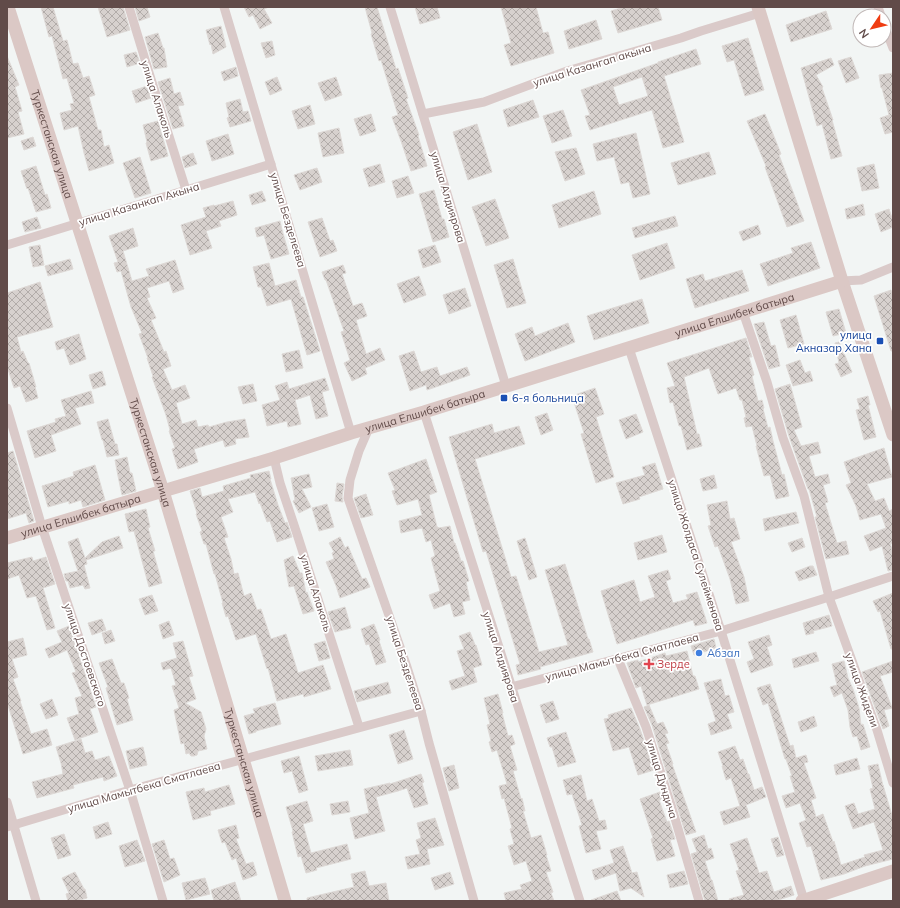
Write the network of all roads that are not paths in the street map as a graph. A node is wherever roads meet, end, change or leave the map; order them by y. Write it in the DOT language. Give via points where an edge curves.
graph roads {
  1 [pos="8,7"];
  2 [pos="129,7"];
  3 [pos="224,7"];
  4 [pos="390,7"];
  5 [pos="759,10"];
  6 [pos="423,114"];
  7 [pos="271,164"];
  8 [pos="186,190"];
  9 [pos="77,223"];
  10 [pos="7,245"];
  11 [pos="893,267"];
  12 [pos="842,281"];
  13 [pos="743,312"];
  14 [pos="629,348"];
  15 [pos="506,386"];
  16 [pos="7,408"];
  17 [pos="424,412"];
  18 [pos="369,428"];
  19 [pos="352,433"];
  20 [pos="893,435"];
  21 [pos="274,458"];
  22 [pos="162,490"];
  23 [pos="42,527"];
  24 [pos="7,538"];
  25 [pos="893,576"];
  26 [pos="829,597"];
  27 [pos="721,631"];
  28 [pos="618,659"];
  29 [pos="511,686"];
  30 [pos="421,710"];
  31 [pos="359,727"];
  32 [pos="244,759"];
  33 [pos="893,783"];
  34 [pos="130,790"];
  35 [pos="7,802"];
  36 [pos="11,826"];
  37 [pos="893,871"];
  38 [pos="36,901"];
  39 [pos="163,901"];
  40 [pos="284,901"];
  41 [pos="474,901"];
  42 [pos="580,901"];
  43 [pos="699,901"];
  44 [pos="803,901"];
  1 -- 9 [label="street, Туркестанская улица"];
  2 -- 8 [label="street, улица Алаколь"];
  3 -- 7 [label="street, улица Безделеева"];
  4 -- 6 [label="street, улица Алдиярова"];
  5 -- 6 [label="street, улица Казангап акына" via="681,38 567,71 484,102"];
  5 -- 12 [label="street"];
  6 -- 15 [label="street, улица Алдиярова"];
  7 -- 8 [label="street, улица Казанкап Акына"];
  7 -- 19 [label="street, улица Безделеева"];
  8 -- 9 [label="street, улица Казанкап Акына"];
  9 -- 10 [label="street, улица Казанкап Акына"];
  9 -- 22 [label="street, Туркестанская улица"];
  11 -- 12 [label="street" via="861,280"];
  12 -- 13 [label="street, улица Елшибек батыра"];
  12 -- 20 [label="street"];
  13 -- 14 [label="street, улица Елшибек батыра"];
  13 -- 26 [label="street, улица Жидели" via="804,496"];
  14 -- 15 [label="street, улица Елшибек батыра"];
  14 -- 27 [label="street, улица Жолдаса Сулейменова"];
  15 -- 17 [label="street, улица Елшибек батыра"];
  16 -- 23 [label="street, улица Достоевского"];
  17 -- 18 [label="street, улица Елшибек батыра"];
  17 -- 29 [label="street, улица Алдиярова"];
  18 -- 19 [label="street, улица Елшибек батыра"];
  18 -- 30 [label="street, улица Безделеева" via="350,480 348,498"];
  19 -- 21 [label="street, улица Елшибек батыра"];
  21 -- 22 [label="street, улица Елшибек батыра"];
  21 -- 31 [label="street, улица Алаколь"];
  22 -- 23 [label="street, улица Елшибек батыра"];
  22 -- 32 [label="street, Туркестанская улица"];
  23 -- 24 [label="street, улица Елшибек батыра"];
  23 -- 34 [label="street, улица Достоевского"];
  25 -- 26 [label="street, улица Мамытбека Сматлаева"];
  26 -- 27 [label="street, улица Мамытбека Сматлаева"];
  26 -- 33 [label="street, улица Жидели" via="877,730"];
  27 -- 28 [label="street, улица Мамытбека Сматлаева"];
  27 -- 44 [label="street, улица Жолдаса Сулейменова"];
  28 -- 29 [label="street, улица Мамытбека Сматлаева"];
  28 -- 43 [label="street, улица Дундича" via="646,726"];
  29 -- 42 [label="street, улица Алдиярова"];
  30 -- 31 [label="street, улица Мамытбека Сматлаева"];
  30 -- 41 [label="street, улица Безделеева"];
  31 -- 32 [label="street, улица Мамытбека Сматлаева"];
  32 -- 34 [label="street, улица Мамытбека Сматлаева"];
  32 -- 40 [label="street, Туркестанская улица"];
  34 -- 36 [label="street, улица Мамытбека Сматлаева"];
  34 -- 39 [label="street, улица Достоевского"];
  35 -- 36 [label="street"];
  36 -- 38 [label="street"];
  37 -- 44 [label="street"];
}
